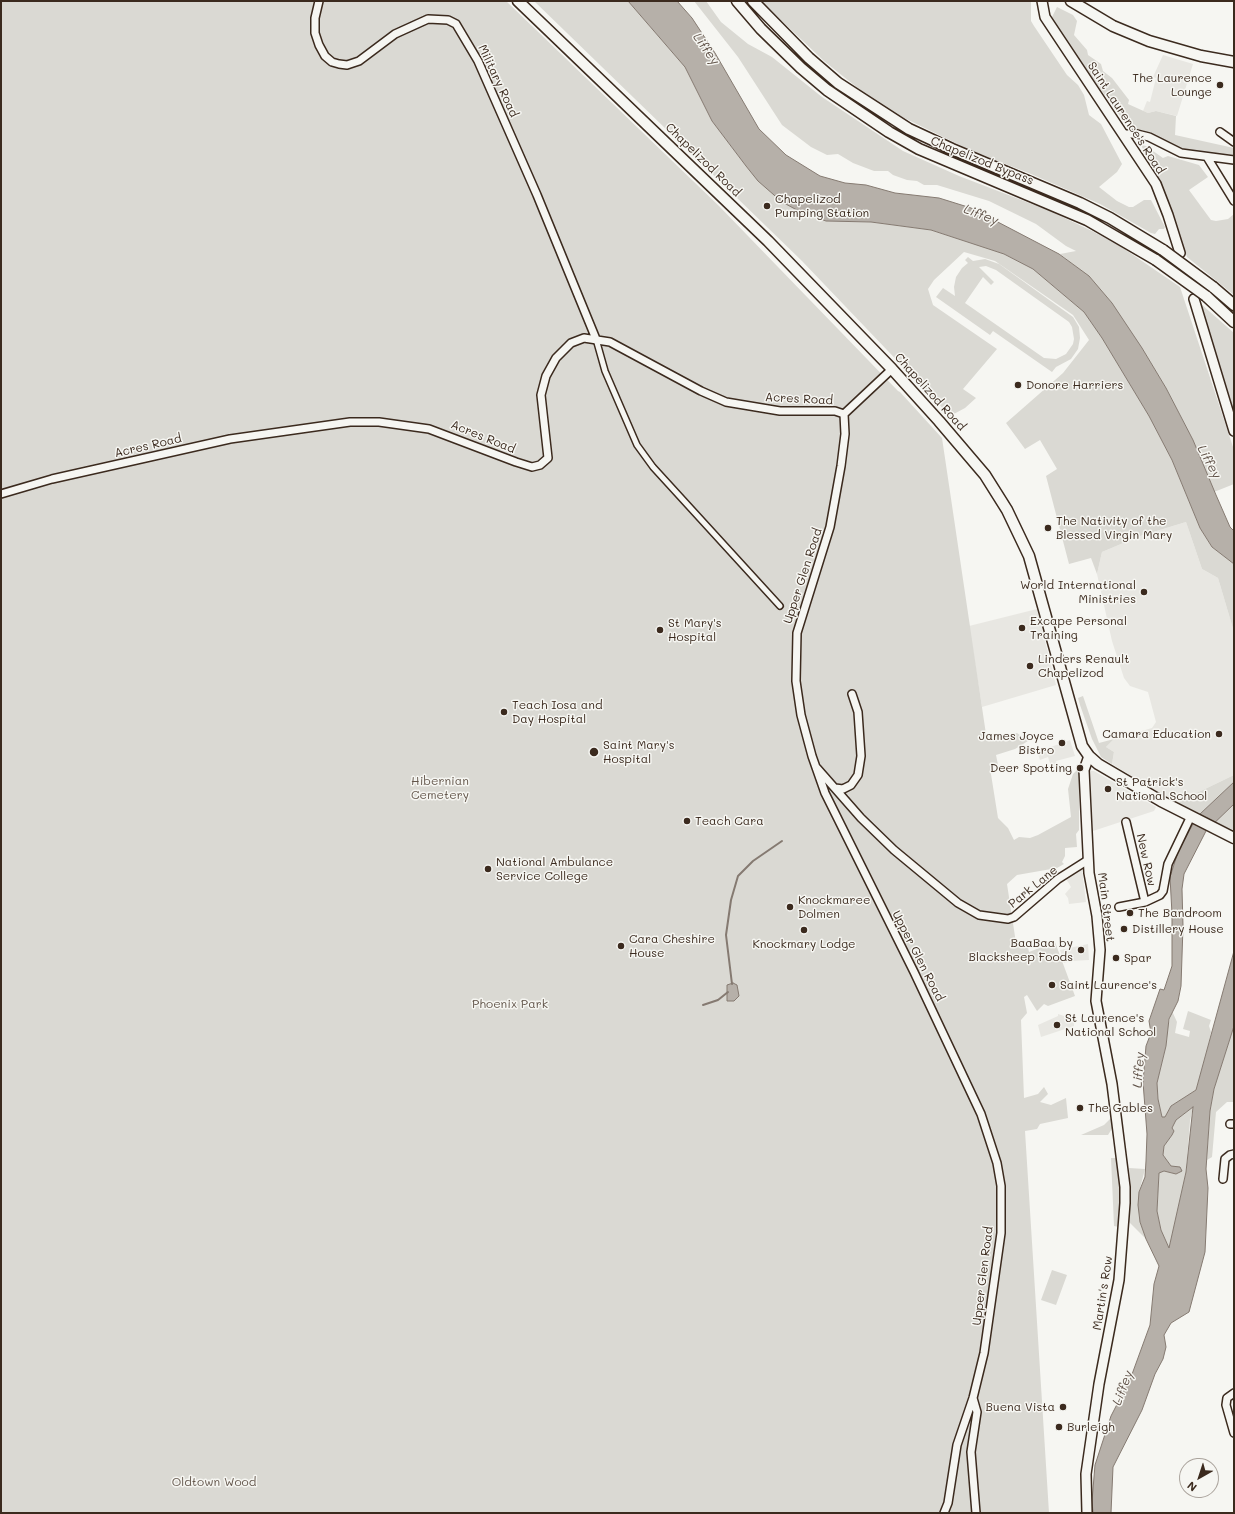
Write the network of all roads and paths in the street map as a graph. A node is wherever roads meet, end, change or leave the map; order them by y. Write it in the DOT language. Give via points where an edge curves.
graph roads {
  1 [pos="319,1"];
  2 [pos="518,1"];
  3 [pos="737,1"];
  4 [pos="753,1"];
  5 [pos="1042,1"];
  6 [pos="1071,1"];
  7 [pos="1234,62"];
  8 [pos="1220,132"];
  9 [pos="1124,134"];
  10 [pos="1234,142"];
  11 [pos="1207,157"];
  12 [pos="1234,160"];
  13 [pos="1234,201"];
  14 [pos="1180,253"];
  15 [pos="1194,299"];
  16 [pos="1234,305"];
  17 [pos="1234,322"];
  18 [pos="596,339"];
  19 [pos="892,369"];
  20 [pos="844,414"];
  21 [pos="1234,431"];
  22 [pos="1,494"];
  23 [pos="780,606"];
  24 [pos="852,694"];
  25 [pos="1089,756"];
  26 [pos="815,767"];
  27 [pos="835,788"];
  28 [pos="1193,817"];
  29 [pos="1126,822"];
  30 [pos="1234,838"];
  31 [pos="1088,860"];
  32 [pos="1145,902"];
  33 [pos="1119,907"];
  34 [pos="1112,1084"];
  35 [pos="1234,1154"];
  36 [pos="1223,1179"];
  37 [pos="1234,1393"];
  38 [pos="973,1398"];
  39 [pos="1234,1433"];
  40 [pos="1086,1509"];
  41 [pos="944,1513"];
  42 [pos="976,1513"];
  1 -- 18 [label="street, Military Road" via="315,18 318,45 332,62 343,65 359,61 395,34 428,19 448,20 456,24 478,61"];
  2 -- 19 [label="main road, Chapelizod Road" via="768,241"];
  3 -- 17 [label="main road, Chapelizod Bypass, bridge" via="761,29 826,90 889,132 919,149 1087,220 1156,260 1206,296"];
  4 -- 16 [label="main road, Chapelizod Bypass, bridge" via="804,53 838,83 909,129 1110,218 1163,250 1213,286"];
  5 -- 9 [label="street, Saint Laurence's Road" via="1045,17"];
  6 -- 7 [label="main road" via="1113,26 1149,41 1201,56"];
  8 -- 10 [label="street"];
  9 -- 11 [label="street" via="1149,137 1181,152"];
  9 -- 14 [label="street, Saint Laurence's Road" via="1156,184"];
  11 -- 12 [label="street"];
  11 -- 13 [label="street"];
  15 -- 21 [label="street"];
  18 -- 20 [label="street, Acres Road" via="610,342 701,392 726,402 780,411"];
  18 -- 22 [label="street, Acres Road" via="584,338 571,343 556,358 546,376 541,395 548,458 540,465 532,467 516,462 429,428 379,422 350,422 230,438 60,477"];
  18 -- 23 [label="street" via="605,371 637,446 653,467"];
  19 -- 20 [label="street"];
  19 -- 25 [label="main road, Chapelizod Road" via="973,459 1013,522 1033,569 1082,746"];
  20 -- 26 [label="street, Upper Glen Road" via="845,434 830,527 797,633 796,681 801,715"];
  24 -- 27 [label="street" via="858,712 858,775 852,786"];
  25 -- 28 [label="main road, Chapelizod Road" via="1098,764"];
  25 -- 31 [label="street, Main Street" via="1084,770"];
  26 -- 27 [label="street"];
  26 -- 38 [label="street, Upper Glen Road" via="836,818 962,1072 981,1114 997,1163 1001,1186 1001,1233 984,1353"];
  27 -- 31 [label="street, Park Lane" via="894,850 958,903 986,917 1008,919 1017,916 1058,878"];
  28 -- 30 [label="main road, Chapelizod Road"];
  28 -- 32 [label="street" via="1168,864 1163,891"];
  29 -- 32 [label="street, New Row"];
  31 -- 34 [label="street, Main Street" via="1100,950 1096,1001"];
  32 -- 33 [label="street"];
  34 -- 40 [label="street, Martin's Row" via="1125,1203 1119,1280 1099,1384 1086,1474"];
  35 -- 36 [label="street" via="1225,1159"];
  37 -- 39 [label="street" via="1227,1398 1226,1405"];
  38 -- 41 [label="street, Upper Glen Road" via="957,1445 948,1503"];
  38 -- 42 [label="street" via="977,1412 971,1452"];
}
